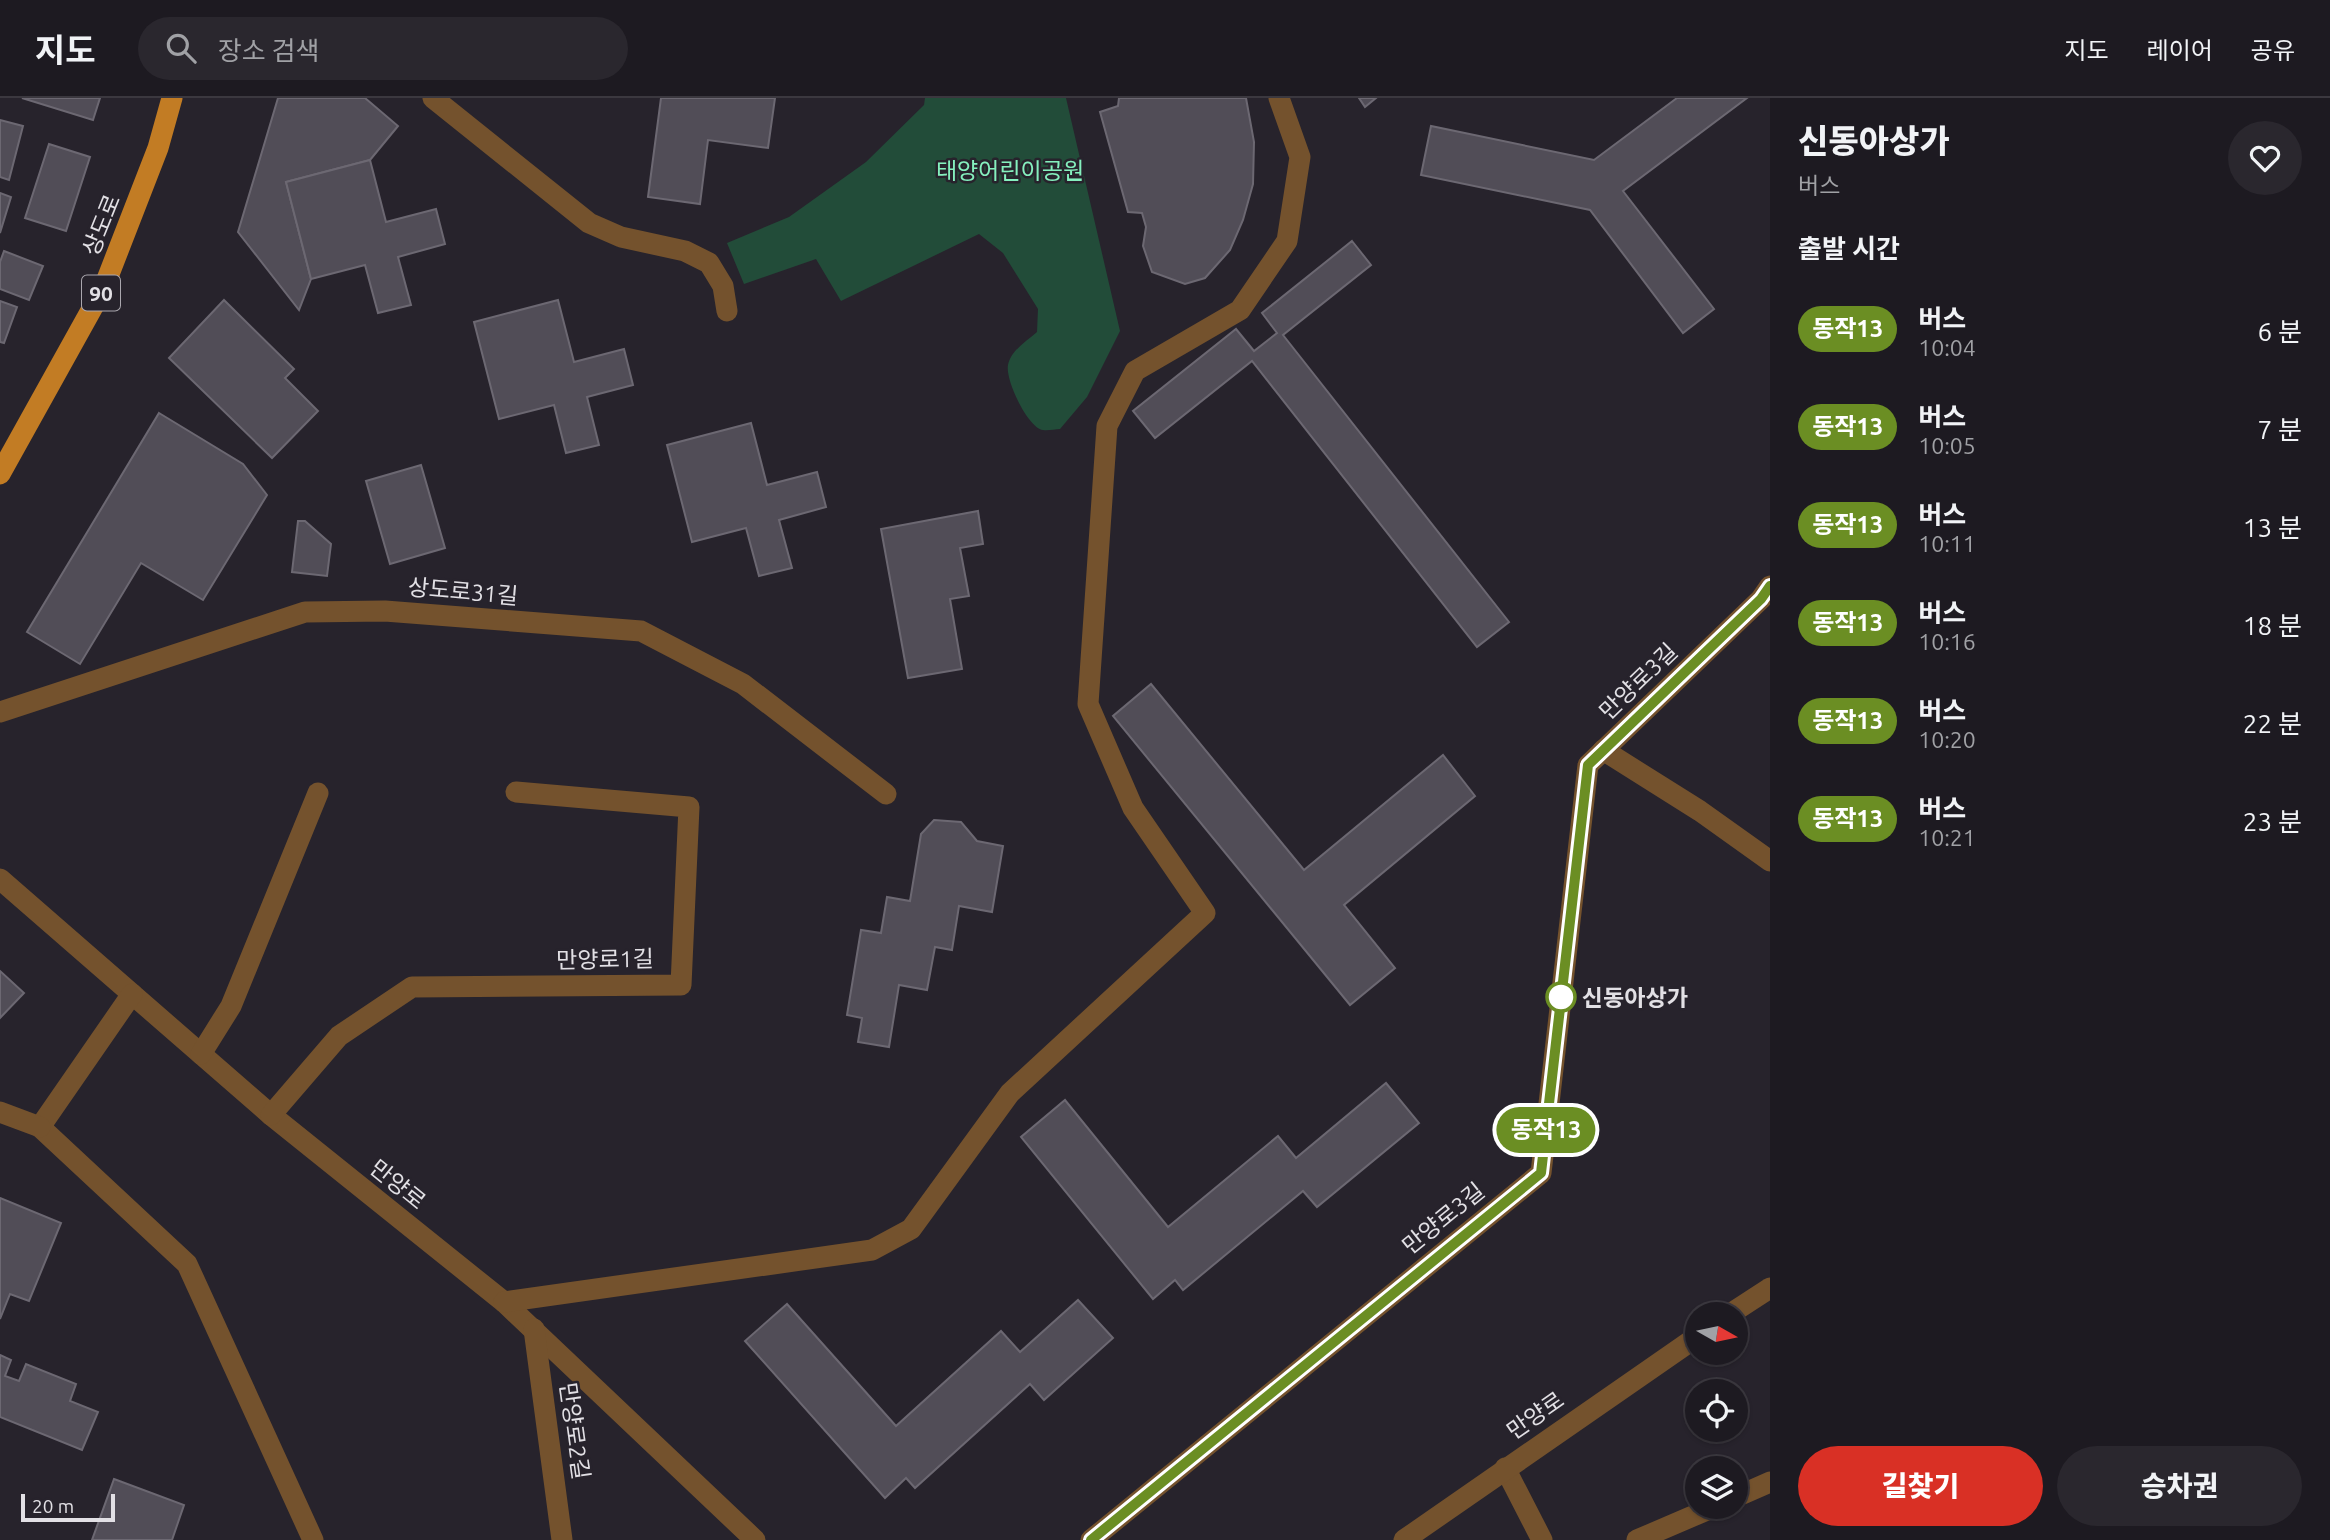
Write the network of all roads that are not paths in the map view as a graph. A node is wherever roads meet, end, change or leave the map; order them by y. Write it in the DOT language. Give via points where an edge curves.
graph roads {
  1 [pos="172,98"];
  2 [pos="433,98"];
  3 [pos="1279,98"];
  4 [pos="727,311"];
  5 [pos="0,474"];
  6 [pos="1770,586"];
  7 [pos="0,712"];
  8 [pos="1603,750"];
  9 [pos="516,792"];
  10 [pos="318,793"];
  11 [pos="886,794"];
  12 [pos="1770,861"];
  13 [pos="0,879"];
  14 [pos="132,994"];
  15 [pos="201,1054"];
  16 [pos="0,1111"];
  17 [pos="271,1115"];
  18 [pos="40,1127"];
  19 [pos="1770,1288"];
  20 [pos="504,1302"];
  21 [pos="1748,1302"];
  22 [pos="534,1329"];
  23 [pos="1685,1345"];
  24 [pos="1505,1468"];
  25 [pos="1770,1482"];
  26 [pos="1748,1492"];
  27 [pos="1686,1519"];
  28 [pos="313,1540"];
  29 [pos="562,1540"];
  30 [pos="755,1540"];
  31 [pos="1091,1540"];
  32 [pos="1404,1540"];
  33 [pos="1542,1540"];
  34 [pos="1637,1540"];
  1 -- 5 [label="main road, 상도로 / 90" via="159,148 104,287"];
  2 -- 4 [label="street" via="589,223 621,237 685,251 709,263 723,286"];
  3 -- 20 [label="street" via="1300,157 1287,241 1240,310 1135,371 1107,426 1087,704 1133,808 1205,913 1010,1093 911,1228 872,1250"];
  6 -- 8 [label="street, 만양로3길"];
  7 -- 11 [label="street, 상도로31길" via="305,612 385,611 641,631 743,684"];
  8 -- 12 [label="street"];
  8 -- 31 [label="street, 만양로3길" via="1588,765 1541,1173"];
  9 -- 17 [label="street, 만양로1길" via="689,807 681,985 412,988 339,1036"];
  10 -- 15 [label="street" via="231,1006"];
  13 -- 14 [label="street, 만양로"];
  14 -- 15 [label="street, 만양로"];
  14 -- 18 [label="street"];
  15 -- 17 [label="street, 만양로"];
  16 -- 18 [label="street"];
  17 -- 20 [label="street, 만양로"];
  18 -- 28 [label="street" via="187,1264"];
  19 -- 21 [label="street"];
  20 -- 22 [label="street, 만양로"];
  22 -- 29 [label="street, 만양로2길"];
  22 -- 30 [label="street, 만양로"];
  23 -- 24 [label="street, 만양로"];
  24 -- 32 [label="street, 만양로"];
  24 -- 33 [label="street"];
  25 -- 26 [label="street"];
  27 -- 34 [label="street"];
}
